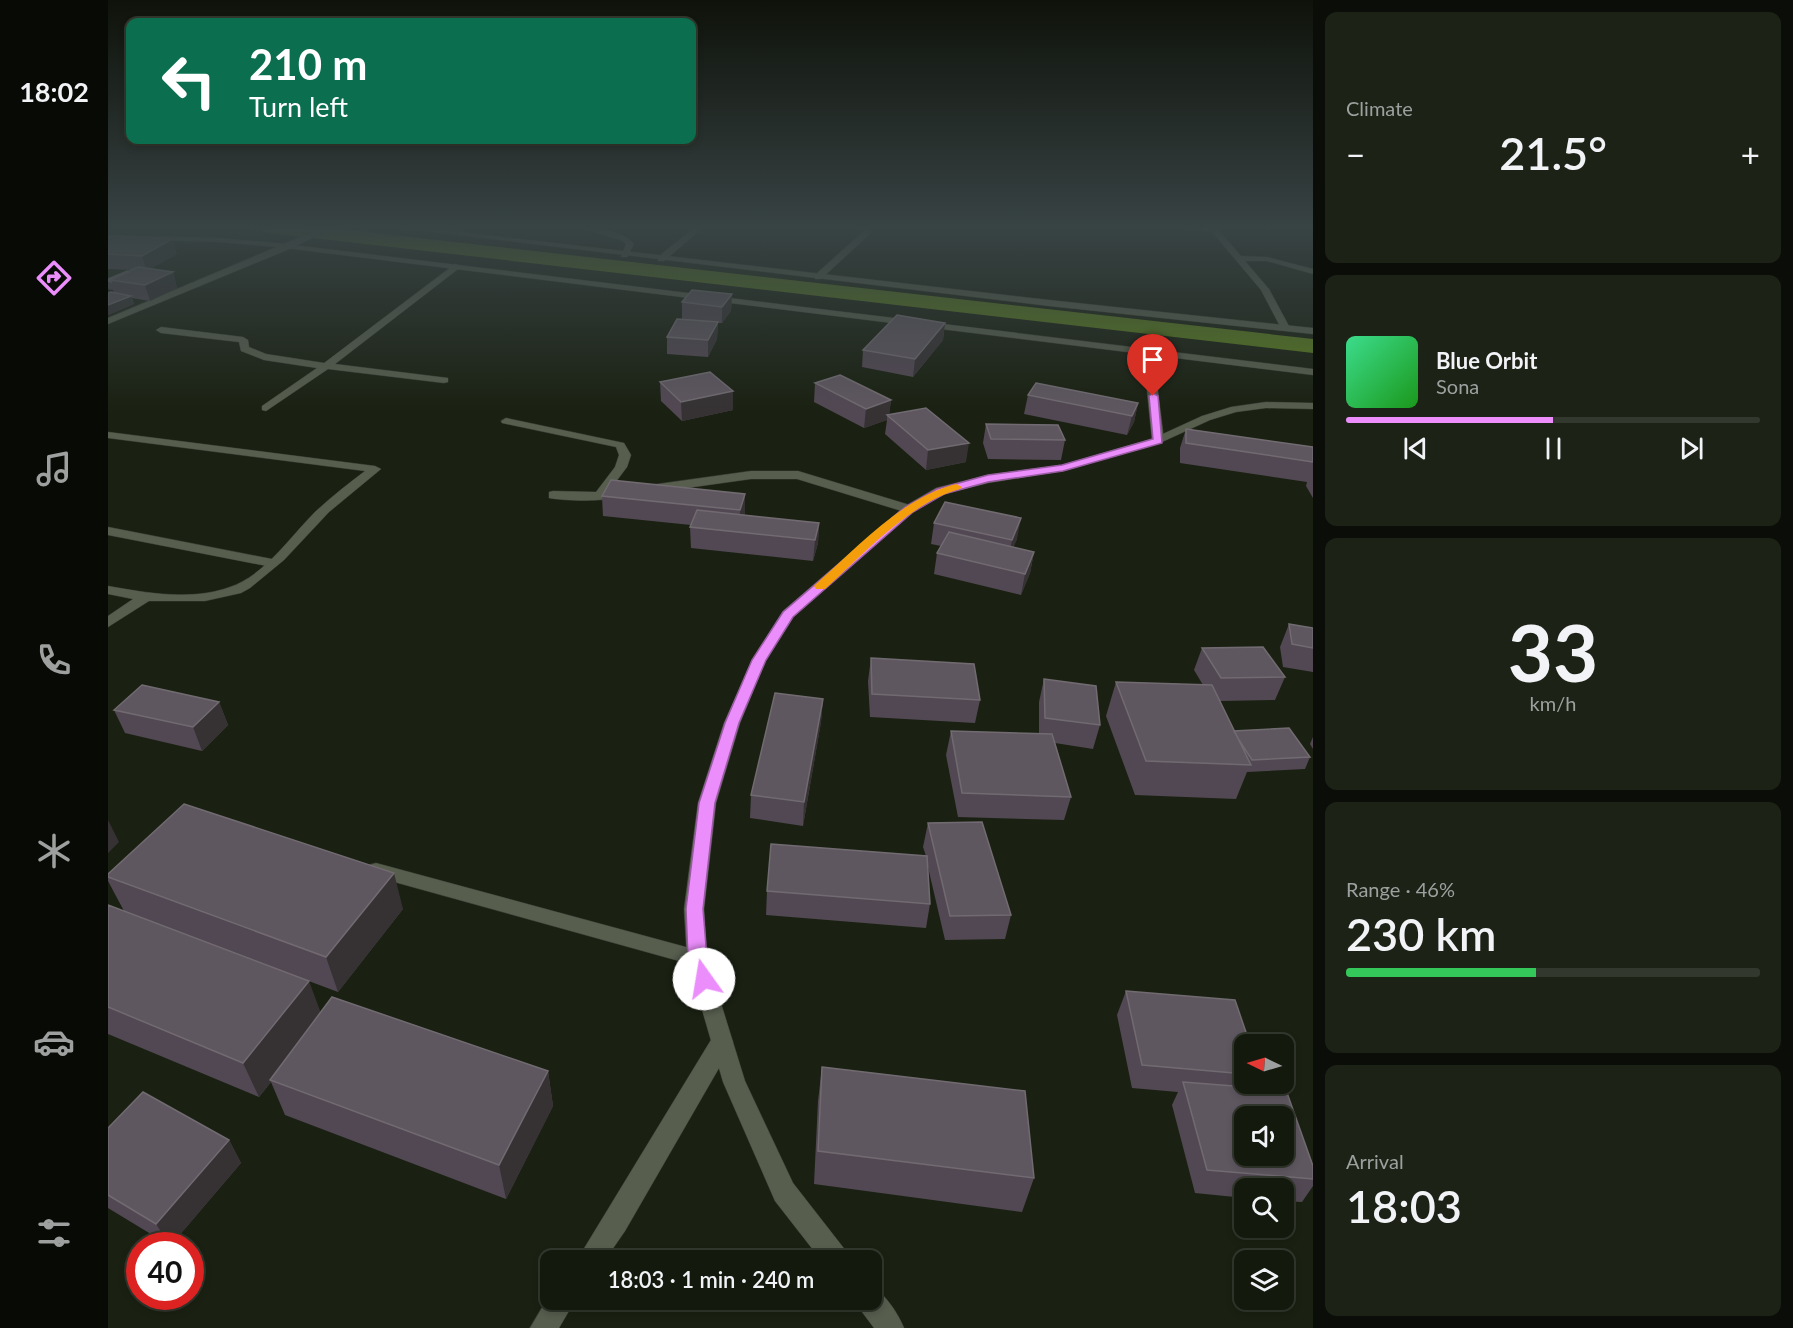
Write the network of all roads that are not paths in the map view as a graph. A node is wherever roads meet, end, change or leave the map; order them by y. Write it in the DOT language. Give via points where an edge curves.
graph roads {
  1 [pos="185,289"];
  2 [pos="428,289"];
  3 [pos="644,289"];
  4 [pos="928,289"];
  5 [pos="1265,289"];
  6 [pos="108,321"];
  7 [pos="1285,328"];
  8 [pos="161,330"];
  9 [pos="1313,331"];
  10 [pos="1148,351"];
  11 [pos="326,366"];
  12 [pos="1313,372"];
  13 [pos="444,381"];
  14 [pos="1313,406"];
  15 [pos="266,408"];
  16 [pos="506,421"];
  17 [pos="108,435"];
  18 [pos="1158,440"];
  19 [pos="553,495"];
  20 [pos="599,496"];
  21 [pos="909,509"];
  22 [pos="108,531"];
  23 [pos="272,563"];
  24 [pos="108,591"];
  25 [pos="146,596"];
  26 [pos="108,623"];
  27 [pos="355,864"];
  28 [pos="697,958"];
  29 [pos="722,1042"];
  30 [pos="597,1250"];
  31 [pos="829,1250"];
  32 [pos="555,1310"];
  33 [pos="877,1310"];
  34 [pos="543,1328"];
  35 [pos="891,1328"];
  1 -- 6 [label="street"];
  2 -- 11 [label="street"];
  3 -- 10 [label="street"];
  4 -- 7 [label="street"];
  5 -- 7 [label="street"];
  7 -- 9 [label="street"];
  8 -- 11 [label="street" via="243,340 244,349 264,357"];
  10 -- 12 [label="street"];
  10 -- 18 [label="street"];
  11 -- 13 [label="street"];
  11 -- 15 [label="street"];
  14 -- 18 [label="street" via="1235,409 1206,417"];
  16 -- 20 [label="street" via="620,445 625,455 621,467"];
  17 -- 23 [label="street" via="375,469 320,514"];
  18 -- 21 [label="street" via="1063,468 940,491"];
  19 -- 20 [label="street"];
  20 -- 21 [label="street" via="751,475 798,475"];
  21 -- 28 [label="street" via="788,614 759,660 732,723 707,803 694,909"];
  22 -- 23 [label="street"];
  23 -- 25 [label="street" via="238,590 209,597"];
  24 -- 25 [label="street"];
  25 -- 26 [label="street"];
  27 -- 28 [label="street"];
  28 -- 29 [label="street"];
  29 -- 30 [label="street"];
  29 -- 31 [label="street" via="734,1082 784,1192"];
  32 -- 34 [label="street"];
  33 -- 35 [label="street"];
}
